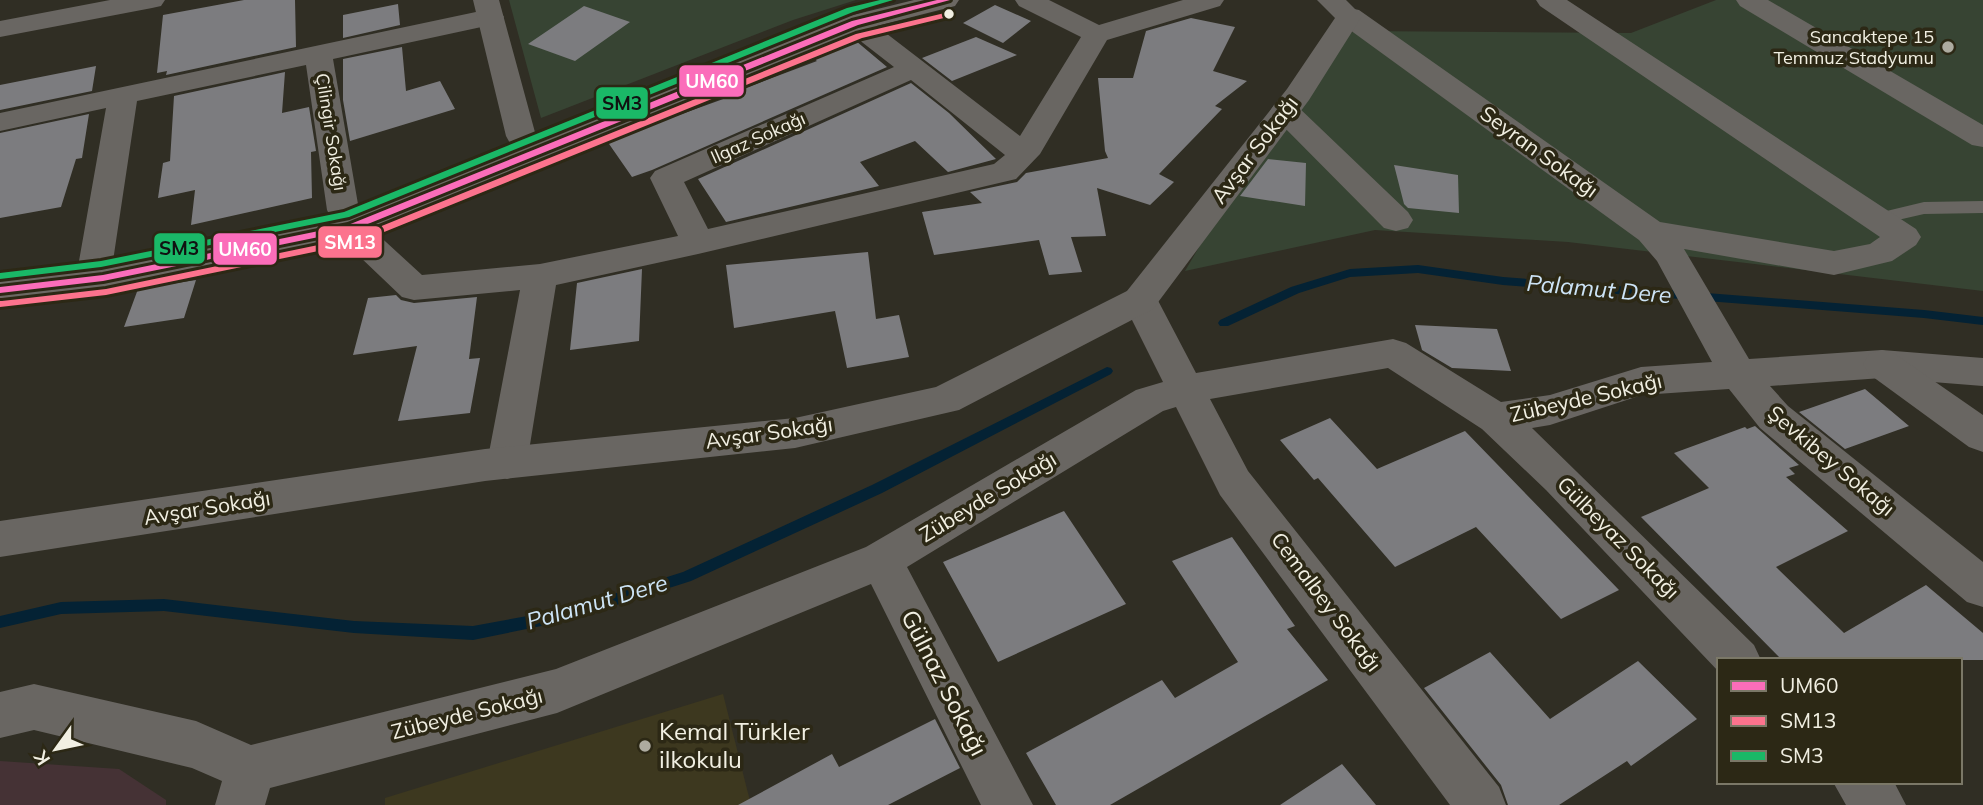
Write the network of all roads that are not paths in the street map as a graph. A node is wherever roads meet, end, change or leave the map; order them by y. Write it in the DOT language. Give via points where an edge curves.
graph roads {
  1 [pos="152,0"];
  2 [pos="887,0"];
  3 [pos="946,0"];
  4 [pos="1028,0"];
  5 [pos="1211,0"];
  6 [pos="1549,0"];
  7 [pos="1749,0"];
  8 [pos="488,8"];
  9 [pos="1340,8"];
  10 [pos="855,23"];
  11 [pos="0,29"];
  12 [pos="1097,34"];
  13 [pos="318,54"];
  14 [pos="915,68"];
  15 [pos="123,96"];
  16 [pos="1286,111"];
  17 [pos="0,122"];
  18 [pos="1983,138"];
  19 [pos="526,145"];
  20 [pos="1024,154"];
  21 [pos="1983,207"];
  22 [pos="347,219"];
  23 [pos="1876,219"];
  24 [pos="1396,220"];
  25 [pos="1651,232"];
  26 [pos="698,243"];
  27 [pos="96,261"];
  28 [pos="0,272"];
  29 [pos="540,276"];
  30 [pos="0,290"];
  31 [pos="1694,296"];
  32 [pos="1140,300"];
  33 [pos="1882,364"];
  34 [pos="1983,372"];
  35 [pos="1738,374"];
  36 [pos="1188,388"];
  37 [pos="1496,418"];
  38 [pos="1983,436"];
  39 [pos="507,463"];
  40 [pos="0,539"];
  41 [pos="881,560"];
  42 [pos="1983,588"];
  43 [pos="1736,658"];
  44 [pos="0,715"];
  45 [pos="1860,784"];
  46 [pos="245,787"];
  47 [pos="1008,805"];
  48 [pos="1481,805"];
  49 [pos="1881,805"];
  1 -- 11 [label="street"];
  2 -- 19 [label="main road"];
  3 -- 10 [label="main road"];
  4 -- 12 [label="street"];
  5 -- 12 [label="street"];
  6 -- 23 [label="street"];
  7 -- 18 [label="street"];
  8 -- 13 [label="street"];
  8 -- 19 [label="street"];
  9 -- 16 [label="street, Avşar Sokağı"];
  9 -- 25 [label="street, Seyran Sokağı"];
  10 -- 14 [label="street"];
  10 -- 19 [label="main road"];
  12 -- 20 [label="street"];
  13 -- 15 [label="street"];
  13 -- 22 [label="street, Çilingir Sokağı"];
  14 -- 20 [label="street"];
  14 -- 26 [label="street, Ilgaz Sokağı" via="666,178"];
  15 -- 17 [label="street"];
  15 -- 27 [label="street"];
  16 -- 24 [label="street"];
  16 -- 32 [label="street, Avşar Sokağı"];
  19 -- 22 [label="main road"];
  20 -- 26 [label="street" via="1005,172"];
  21 -- 23 [label="lane" via="1924,208"];
  22 -- 27 [label="main road"];
  22 -- 29 [label="street" via="414,288"];
  22 -- 30 [label="main road" via="103,278"];
  23 -- 25 [label="street" via="1904,237 1880,253 1835,263"];
  25 -- 31 [label="street, Seyran Sokağı" via="1671,255"];
  26 -- 29 [label="street"];
  27 -- 28 [label="main road"];
  29 -- 39 [label="street"];
  31 -- 35 [label="street, Şevkibey Sokağı"];
  32 -- 36 [label="street, Cemalbey Sokağı"];
  32 -- 39 [label="street, Avşar Sokağı" via="945,400 795,433"];
  33 -- 34 [label="street, Zübeyde Sokağı"];
  33 -- 35 [label="street, Zübeyde Sokağı"];
  33 -- 38 [label="street"];
  35 -- 37 [label="street, Zübeyde Sokağı" via="1641,381 1550,410"];
  35 -- 42 [label="street, Şevkibey Sokağı" via="1774,417"];
  36 -- 37 [label="street, Zübeyde Sokağı" via="1393,353"];
  36 -- 41 [label="street, Zübeyde Sokağı" via="1150,400"];
  36 -- 48 [label="street, Cemalbey Sokağı" via="1234,483"];
  37 -- 43 [label="street, Gülbeyaz Sokağı"];
  39 -- 40 [label="street, Avşar Sokağı"];
  41 -- 46 [label="street, Zübeyde Sokağı" via="557,691"];
  41 -- 47 [label="street, Gülnaz Sokağı"];
  44 -- 46 [label="street, Zübeyde Sokağı" via="34,707 196,745"];
  45 -- 49 [label="street"];
}
